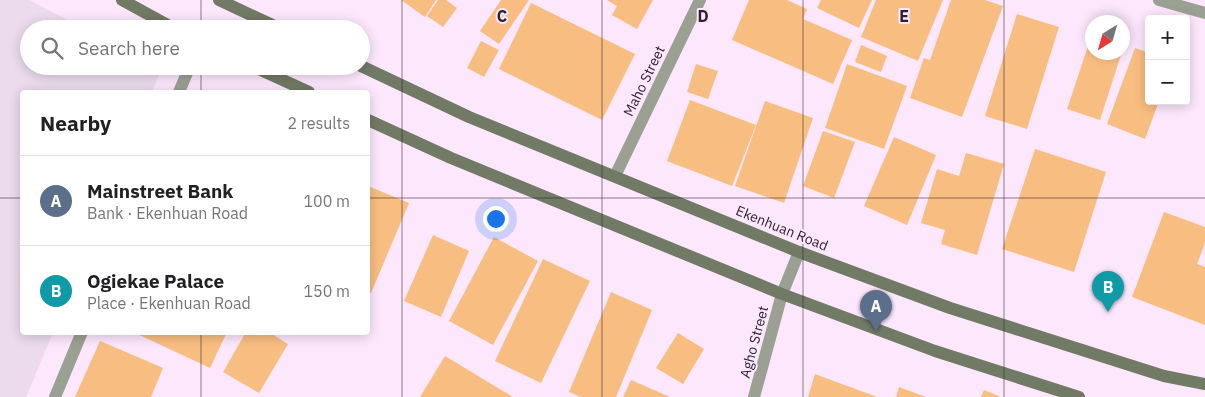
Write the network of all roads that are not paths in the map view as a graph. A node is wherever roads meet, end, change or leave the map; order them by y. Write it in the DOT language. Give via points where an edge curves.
graph roads {
  1 [pos="122,0"];
  2 [pos="219,0"];
  3 [pos="700,0"];
  4 [pos="1159,0"];
  5 [pos="1205,13"];
  6 [pos="159,20"];
  7 [pos="261,20"];
  8 [pos="370,70"];
  9 [pos="186,75"];
  10 [pos="272,75"];
  11 [pos="180,90"];
  12 [pos="305,90"];
  13 [pos="370,121"];
  14 [pos="615,176"];
  15 [pos="798,252"];
  16 [pos="782,294"];
  17 [pos="81,335"];
  18 [pos="1205,384"];
  19 [pos="55,397"];
  20 [pos="754,397"];
  21 [pos="1079,397"];
  1 -- 6 [label="main road"];
  2 -- 7 [label="main road"];
  3 -- 14 [label="street, Maho Street"];
  4 -- 5 [label="street"];
  8 -- 14 [label="main road, Ekenhuan Road" via="469,117"];
  9 -- 11 [label="street"];
  10 -- 12 [label="main road"];
  13 -- 16 [label="main road" via="451,158"];
  14 -- 15 [label="main road, Ekenhuan Road"];
  15 -- 16 [label="street, Agho Street"];
  15 -- 18 [label="main road, Ekenhuan Road" via="950,308 1164,376"];
  16 -- 20 [label="street, Agho Street"];
  16 -- 21 [label="main road" via="935,351"];
  17 -- 19 [label="street"];
}
